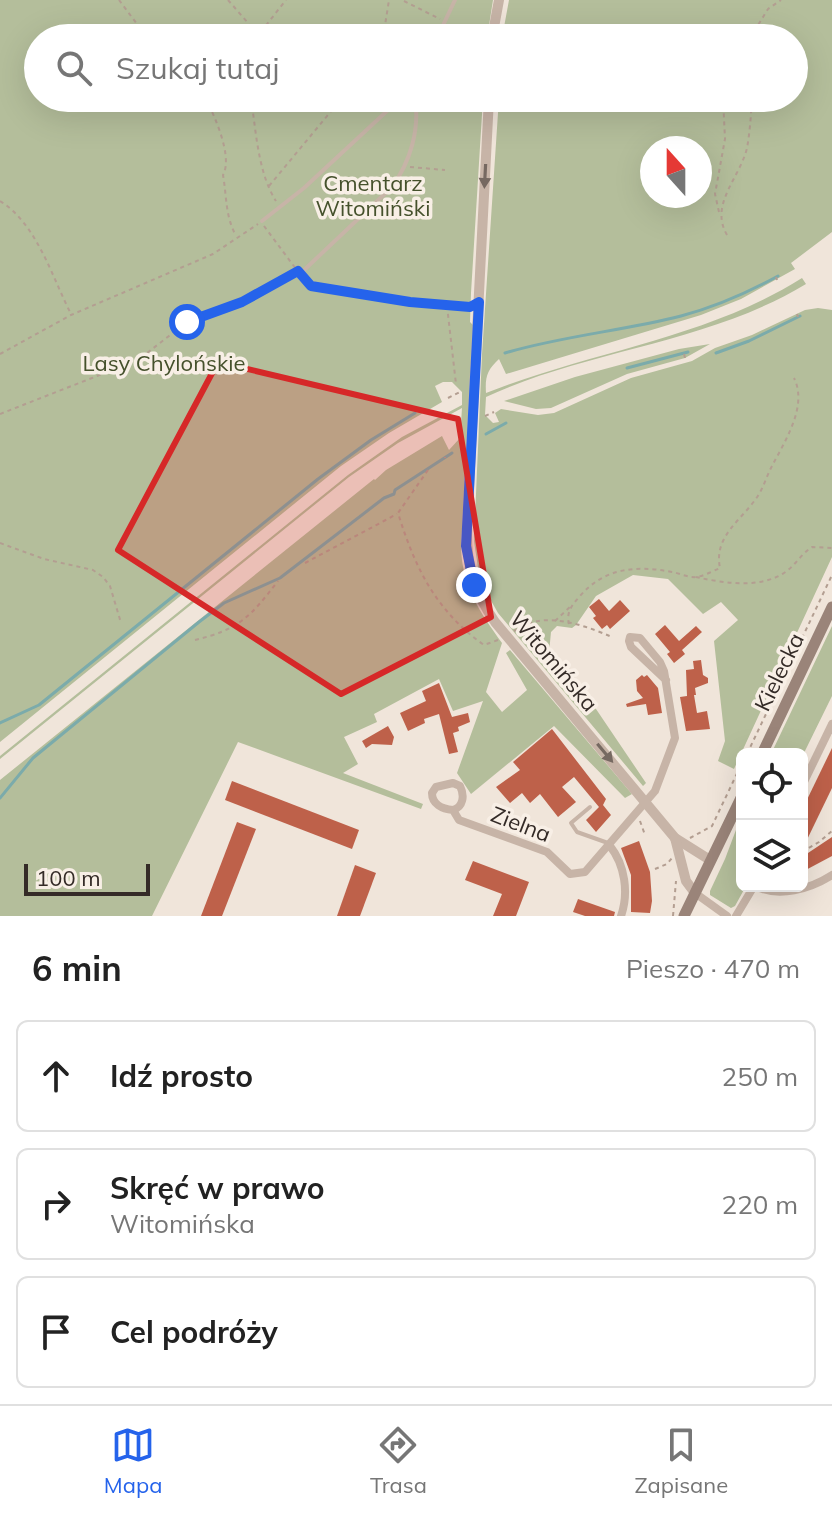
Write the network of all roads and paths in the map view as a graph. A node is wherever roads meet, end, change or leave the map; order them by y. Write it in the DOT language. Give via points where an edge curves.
graph roads {
  1 [pos="119,0"];
  2 [pos="229,0"];
  3 [pos="286,0"];
  4 [pos="389,0"];
  5 [pos="455,0"];
  6 [pos="499,0"];
  7 [pos="781,0"];
  8 [pos="404,1"];
  9 [pos="444,21"];
  10 [pos="137,24"];
  11 [pos="249,24"];
  12 [pos="266,24"];
  13 [pos="385,24"];
  14 [pos="443,24"];
  15 [pos="495,24"];
  16 [pos="759,24"];
  17 [pos="212,112"];
  18 [pos="253,112"];
  19 [pos="330,112"];
  20 [pos="386,112"];
  21 [pos="415,112"];
  22 [pos="488,112"];
  23 [pos="724,112"];
  24 [pos="751,112"];
  25 [pos="405,166"];
  26 [pos="445,170"];
  27 [pos="269,186"];
  28 [pos="0,201"];
  29 [pos="281,208"];
  30 [pos="720,217"];
  31 [pos="262,221"];
  32 [pos="727,235"];
  33 [pos="237,237"];
  34 [pos="300,272"];
  35 [pos="479,302"];
  36 [pos="447,306"];
  37 [pos="71,315"];
  38 [pos="0,354"];
  39 [pos="794,378"];
  40 [pos="456,384"];
  41 [pos="462,391"];
  42 [pos="448,398"];
  43 [pos="494,412"];
  44 [pos="0,414"];
  45 [pos="485,416"];
  46 [pos="428,470"];
  47 [pos="398,513"];
  48 [pos="0,543"];
  49 [pos="832,548"];
  50 [pos="305,563"];
  51 [pos="832,575"];
  52 [pos="695,577"];
  53 [pos="278,581"];
  54 [pos="571,606"];
  55 [pos="832,607"];
  56 [pos="555,621"];
  57 [pos="121,623"];
  58 [pos="569,624"];
  59 [pos="507,636"];
  60 [pos="612,637"];
  61 [pos="195,640"];
  62 [pos="666,680"];
  63 [pos="832,724"];
  64 [pos="750,748"];
  65 [pos="765,748"];
  66 [pos="808,774"];
  67 [pos="736,776"];
  68 [pos="646,802"];
  69 [pos="590,807"];
  70 [pos="736,808"];
  71 [pos="453,810"];
  72 [pos="639,816"];
  73 [pos="832,831"];
  74 [pos="645,835"];
  75 [pos="675,838"];
  76 [pos="688,840"];
  77 [pos="610,846"];
  78 [pos="808,848"];
  79 [pos="710,860"];
  80 [pos="674,864"];
  81 [pos="655,869"];
  82 [pos="676,873"];
  83 [pos="832,875"];
  84 [pos="808,886"];
  85 [pos="750,892"];
  86 [pos="695,893"];
  87 [pos="621,916"];
  88 [pos="673,916"];
  89 [pos="684,916"];
  90 [pos="727,916"];
  91 [pos="736,916"];
  1 -- 10 [label="path"];
  2 -- 11 [label="path"];
  3 -- 12 [label="path"];
  4 -- 13 [label="path"];
  5 -- 9 [label="lane"];
  6 -- 15 [label="street"];
  7 -- 16 [label="path"];
  8 -- 9 [label="path"];
  9 -- 14 [label="lane"];
  17 -- 33 [label="path" via="227,155 226,213"];
  18 -- 27 [label="path"];
  19 -- 27 [label="path"];
  20 -- 29 [label="lane"];
  21 -- 25 [label="lane" via="415,135"];
  22 -- 35 [label="street, Witomińska, one-way"];
  23 -- 30 [label="path" via="725,139 715,194"];
  24 -- 30 [label="path" via="747,149"];
  25 -- 26 [label="path"];
  25 -- 34 [label="lane" via="392,187"];
  27 -- 29 [label="path"];
  28 -- 37 [label="path" via="32,236"];
  29 -- 31 [label="lane"];
  30 -- 32 [label="path"];
  31 -- 33 [label="path"];
  31 -- 34 [label="path"];
  33 -- 37 [label="path" via="213,254"];
  34 -- 36 [label="path" via="311,286"];
  34 -- 44 [label="path" via="187,322 138,360"];
  35 -- 36 [label="path"];
  35 -- 59 [label="street, Witomińska" via="467,558 479,597"];
  36 -- 40 [label="path"];
  37 -- 38 [label="path"];
  39 -- 52 [label="path" via="797,412 759,494 722,540 720,568"];
  41 -- 42 [label="path"];
  43 -- 45 [label="path"];
  46 -- 47 [label="path"];
  47 -- 50 [label="path"];
  47 -- 59 [label="path" via="412,559 440,605 484,645"];
  48 -- 57 [label="path" via="93,570 110,586"];
  49 -- 52 [label="path" via="812,547 784,574 769,580 724,583"];
  51 -- 64 [label="path"];
  52 -- 54 [label="path" via="633,568 592,582"];
  53 -- 61 [label="path" via="235,627"];
  54 -- 56 [label="path"];
  54 -- 58 [label="path"];
  55 -- 65 [label="main road, Kielecka"];
  56 -- 58 [label="path"];
  56 -- 59 [label="path" via="536,620"];
  58 -- 60 [label="path"];
  59 -- 68 [label="street, Witomińska, one-way"];
  62 -- 62 [label="street" via="652,651 640,638 630,637 631,647"];
  62 -- 68 [label="street, Zielna" via="675,738"];
  63 -- 66 [label="street"];
  67 -- 76 [label="path" via="712,826"];
  68 -- 75 [label="street, Witomińska"];
  68 -- 77 [label="street, Zielna"];
  69 -- 77 [label="lane, Zielna" via="571,823 577,832"];
  70 -- 79 [label="main road"];
  71 -- 77 [label="street, Zielna" via="459,820 547,852 570,874 585,872"];
  72 -- 74 [label="path"];
  73 -- 78 [label="path"];
  75 -- 79 [label="street, Witomińska"];
  75 -- 86 [label="street, Witomińska" via="686,881"];
  77 -- 87 [label="street" via="626,891"];
  79 -- 86 [label="main road"];
  80 -- 81 [label="path" via="672,855"];
  82 -- 88 [label="path"];
  83 -- 84 [label="street"];
  85 -- 91 [label="street"];
  86 -- 89 [label="main road"];
  86 -- 90 [label="street"];
}
